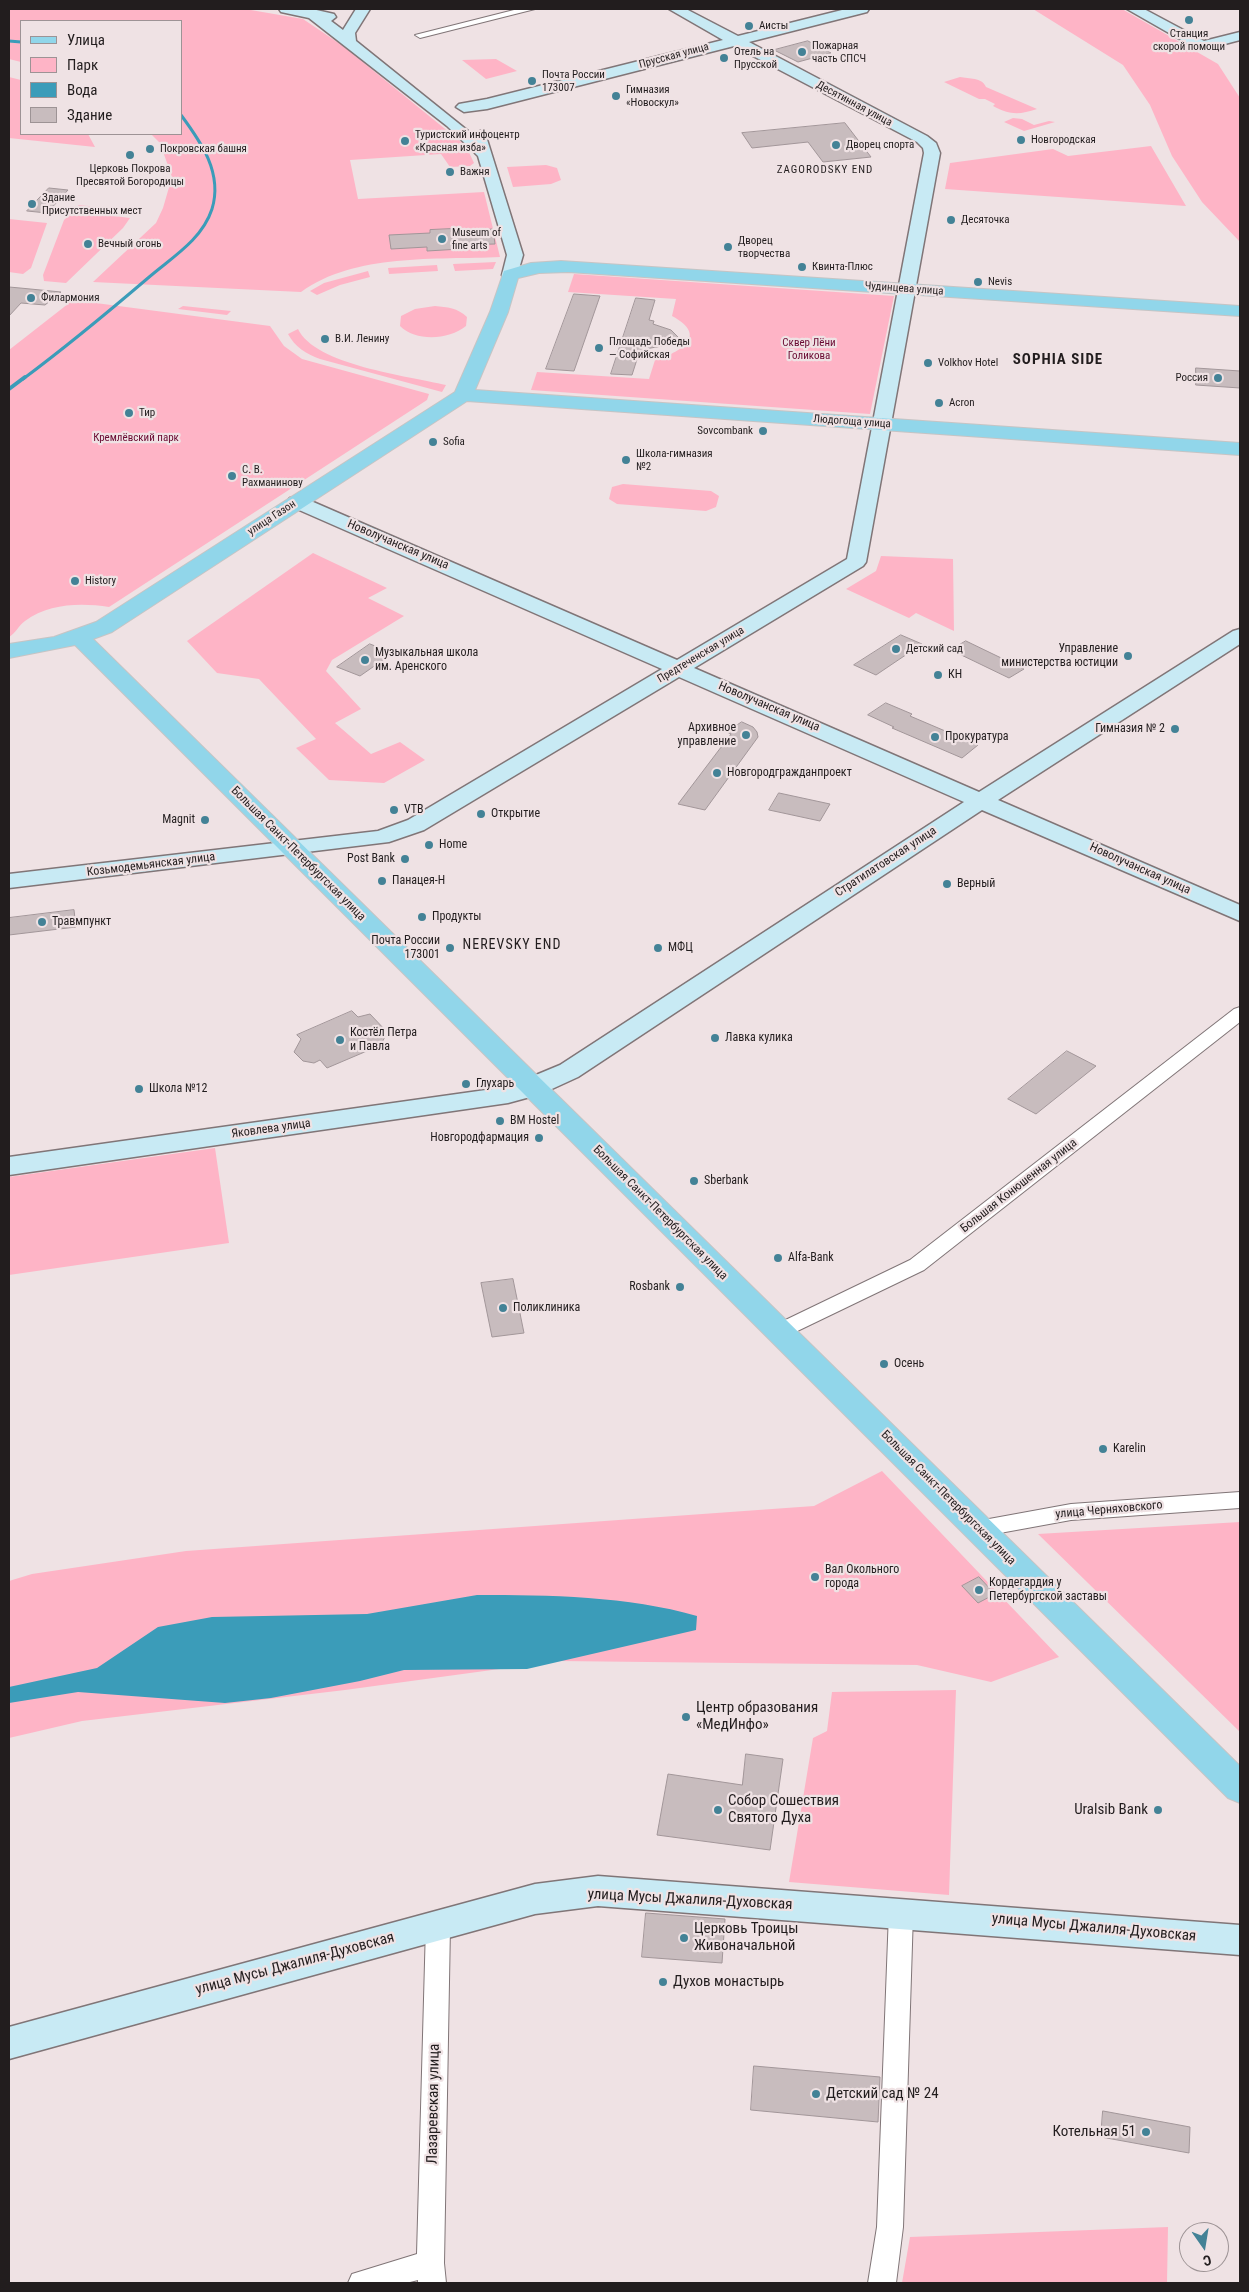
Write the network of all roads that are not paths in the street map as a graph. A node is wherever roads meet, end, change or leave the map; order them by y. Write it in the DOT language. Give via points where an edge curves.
graph roads {
  1 [pos="290,9"];
  2 [pos="363,9"];
  3 [pos="530,9"];
  4 [pos="676,9"];
  5 [pos="862,9"];
  6 [pos="1134,9"];
  7 [pos="312,13"];
  8 [pos="354,24"];
  9 [pos="420,35"];
  10 [pos="1240,36"];
  11 [pos="348,40"];
  12 [pos="734,40"];
  13 [pos="421,98"];
  14 [pos="473,109"];
  15 [pos="443,117"];
  16 [pos="484,153"];
  17 [pos="515,255"];
  18 [pos="568,267"];
  19 [pos="510,275"];
  20 [pos="905,289"];
  21 [pos="1240,312"];
  22 [pos="463,395"];
  23 [pos="881,424"];
  24 [pos="1240,449"];
  25 [pos="297,502"];
  26 [pos="1240,635"];
  27 [pos="80,638"];
  28 [pos="9,651"];
  29 [pos="680,668"];
  30 [pos="982,799"];
  31 [pos="270,826"];
  32 [pos="381,837"];
  33 [pos="293,848"];
  34 [pos="9,881"];
  35 [pos="1240,914"];
  36 [pos="1240,1013"];
  37 [pos="532,1088"];
  38 [pos="9,1166"];
  39 [pos="780,1331"];
  40 [pos="1240,1500"];
  41 [pos="978,1529"];
  42 [pos="1240,1788"];
  43 [pos="901,1913"];
  44 [pos="438,1926"];
  45 [pos="1240,1940"];
  46 [pos="9,2043"];
  47 [pos="431,2273"];
  48 [pos="362,2283"];
  49 [pos="882,2283"];
  1 -- 7 [label="street"];
  2 -- 8 [label="street"];
  3 -- 9 [label="street"];
  4 -- 12 [label="street, Десятинная улица"];
  5 -- 12 [label="street, Прусская улица"];
  6 -- 10 [label="street" via="1202,46"];
  7 -- 8 [label="street"];
  7 -- 11 [label="street"];
  8 -- 11 [label="street"];
  11 -- 13 [label="street"];
  12 -- 14 [label="street, Прусская улица"];
  12 -- 20 [label="street, Десятинная улица" via="930,146 932,153"];
  13 -- 14 [label="street" via="440,106"];
  13 -- 15 [label="street"];
  14 -- 15 [label="street" via="445,110"];
  14 -- 15 [label="street" via="464,121"];
  14 -- 16 [label="street"];
  15 -- 16 [label="street"];
  16 -- 17 [label="street"];
  17 -- 18 [label="street, Чудинцева улица" via="532,262"];
  17 -- 19 [label="street"];
  18 -- 19 [label="main road, Чудинцева улица" via="530,268"];
  18 -- 20 [label="main road, Чудинцева улица"];
  19 -- 22 [label="main road" via="501,306"];
  20 -- 21 [label="main road, Чудинцева улица"];
  20 -- 23 [label="street, Предтеченская улица"];
  22 -- 23 [label="main road, Людогоща улица"];
  22 -- 25 [label="main road, улица Газон"];
  23 -- 24 [label="main road, Людогоща улица"];
  23 -- 29 [label="street, Предтеченская улица" via="856,562"];
  25 -- 27 [label="main road, улица Газон" via="104,627"];
  25 -- 29 [label="street, Новолучанская улица"];
  26 -- 30 [label="street, Стратилатовская улица"];
  27 -- 28 [label="main road, улица Газон" via="53,646"];
  27 -- 31 [label="main road, Большая Санкт-Петербургская улица"];
  29 -- 30 [label="street, Новолучанская улица"];
  29 -- 32 [label="street, Предтеченская улица" via="424,820"];
  30 -- 35 [label="street, Новолучанская улица"];
  30 -- 37 [label="street, Стратилатовская улица" via="568,1071"];
  31 -- 32 [label="street" via="314,834"];
  31 -- 33 [label="main road, Большая Санкт-Петербургская улица"];
  32 -- 33 [label="street, Предтеченская улица"];
  33 -- 34 [label="street, Козьмодемьянская улица"];
  33 -- 37 [label="main road, Большая Санкт-Петербургская улица"];
  36 -- 39 [label="street, Большая Конюшенная улица" via="917,1265"];
  37 -- 38 [label="street, Яковлева улица" via="498,1096"];
  37 -- 39 [label="main road, Большая Санкт-Петербургская улица"];
  39 -- 41 [label="main road, Большая Санкт-Петербургская улица"];
  40 -- 41 [label="street, улица Черняховского" via="1071,1512"];
  41 -- 42 [label="main road, Большая Санкт-Петербургская улица"];
  43 -- 44 [label="street, улица Мусы Джалиля-Духовская" via="598,1891 535,1899"];
  43 -- 45 [label="street, улица Мусы Джалиля-Духовская"];
  43 -- 49 [label="street" via="890,2227"];
  44 -- 46 [label="street, улица Мусы Джалиля-Духовская"];
  44 -- 47 [label="street, Лазаревская улица"];
  47 -- 48 [label="street"];
}
